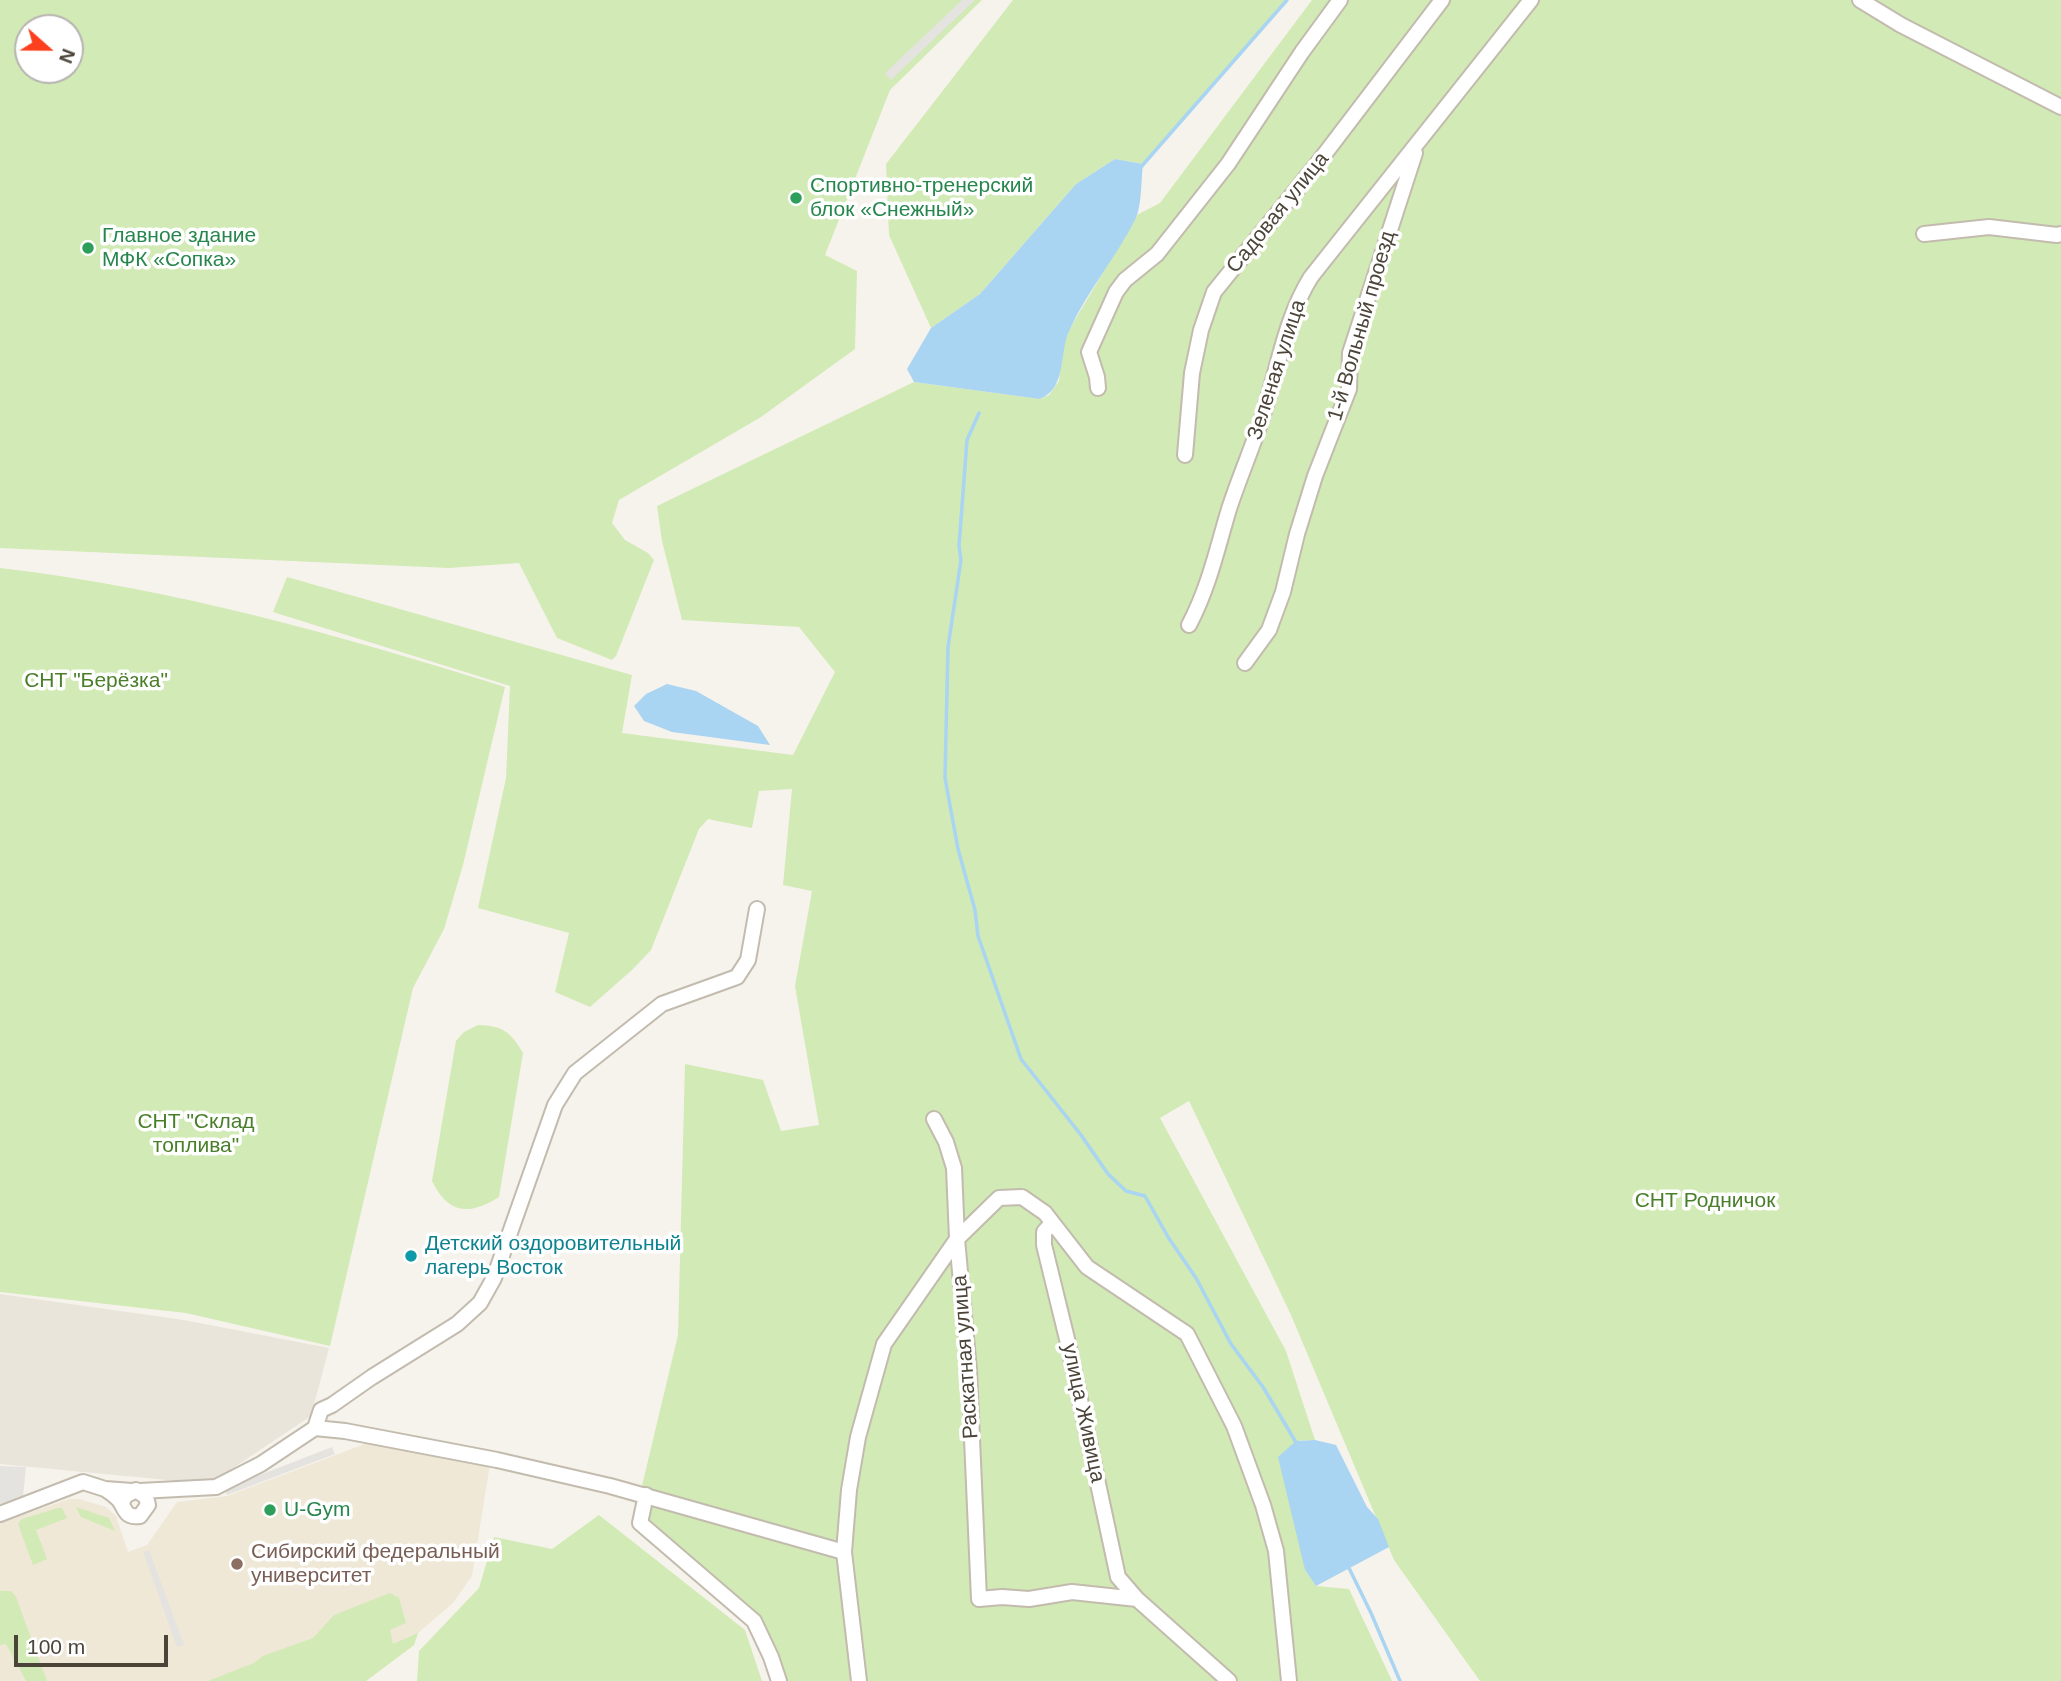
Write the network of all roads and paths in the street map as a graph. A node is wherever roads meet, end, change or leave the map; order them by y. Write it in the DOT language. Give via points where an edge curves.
graph roads {
  1 [pos="1340,0"];
  2 [pos="1442,0"];
  3 [pos="1531,0"];
  4 [pos="1860,0"];
  5 [pos="2061,107"];
  6 [pos="1418,144"];
  7 [pos="1924,234"];
  8 [pos="2061,234"];
  9 [pos="1098,388"];
  10 [pos="1185,455"];
  11 [pos="1189,625"];
  12 [pos="1245,663"];
  13 [pos="757,909"];
  14 [pos="934,1119"];
  15 [pos="1052,1223"];
  16 [pos="957,1239"];
  17 [pos="315,1428"];
  18 [pos="105,1489"];
  19 [pos="136,1491"];
  20 [pos="165,1491"];
  21 [pos="646,1495"];
  22 [pos="122,1503"];
  23 [pos="148,1506"];
  24 [pos="0,1514"];
  25 [pos="844,1552"];
  26 [pos="1137,1599"];
  27 [pos="779,1681"];
  28 [pos="859,1681"];
  29 [pos="1228,1681"];
  30 [pos="1289,1681"];
  1 -- 9 [label="street" via="1228,164 1157,254 1116,292 1089,352"];
  2 -- 10 [label="street, Садовая улица" via="1214,292 1192,373"];
  3 -- 6 [label="street, Зеленая улица"];
  4 -- 5 [label="street"];
  6 -- 11 [label="street, Зеленая улица" via="1301,293 1203,598"];
  6 -- 12 [label="street, 1-й Вольный проезд" via="1350,353 1349,389 1315,476 1283,592 1269,630"];
  7 -- 8 [label="street" via="1989,227"];
  13 -- 17 [label="street" via="748,960 737,977 662,1004 575,1073 555,1105 494,1278 480,1303 457,1324 321,1410"];
  14 -- 16 [label="street, Раскатная улица" via="954,1168"];
  15 -- 16 [label="street" via="1022,1197 999,1198"];
  15 -- 26 [label="street, улица Живица" via="1044,1232 1044,1245 1118,1577"];
  15 -- 30 [label="street" via="1087,1267 1187,1334 1234,1426 1263,1505 1276,1551"];
  16 -- 25 [label="street" via="884,1343 858,1437"];
  16 -- 26 [label="street, Раскатная улица" via="969,1370 979,1599 1029,1599 1072,1592"];
  17 -- 20 [label="street" via="216,1487"];
  17 -- 21 [label="street" via="497,1460"];
  18 -- 19 [label="street"];
  18 -- 22 [label="street"];
  18 -- 24 [label="street" via="83,1482"];
  19 -- 20 [label="street"];
  19 -- 22 [label="street"];
  19 -- 23 [label="street" via="146,1497"];
  20 -- 23 [label="street"];
  21 -- 25 [label="street"];
  21 -- 27 [label="street" via="640,1522 754,1620"];
  22 -- 23 [label="street" via="127,1515 136,1517"];
  25 -- 28 [label="street"];
  26 -- 29 [label="street, улица Живица"];
}
